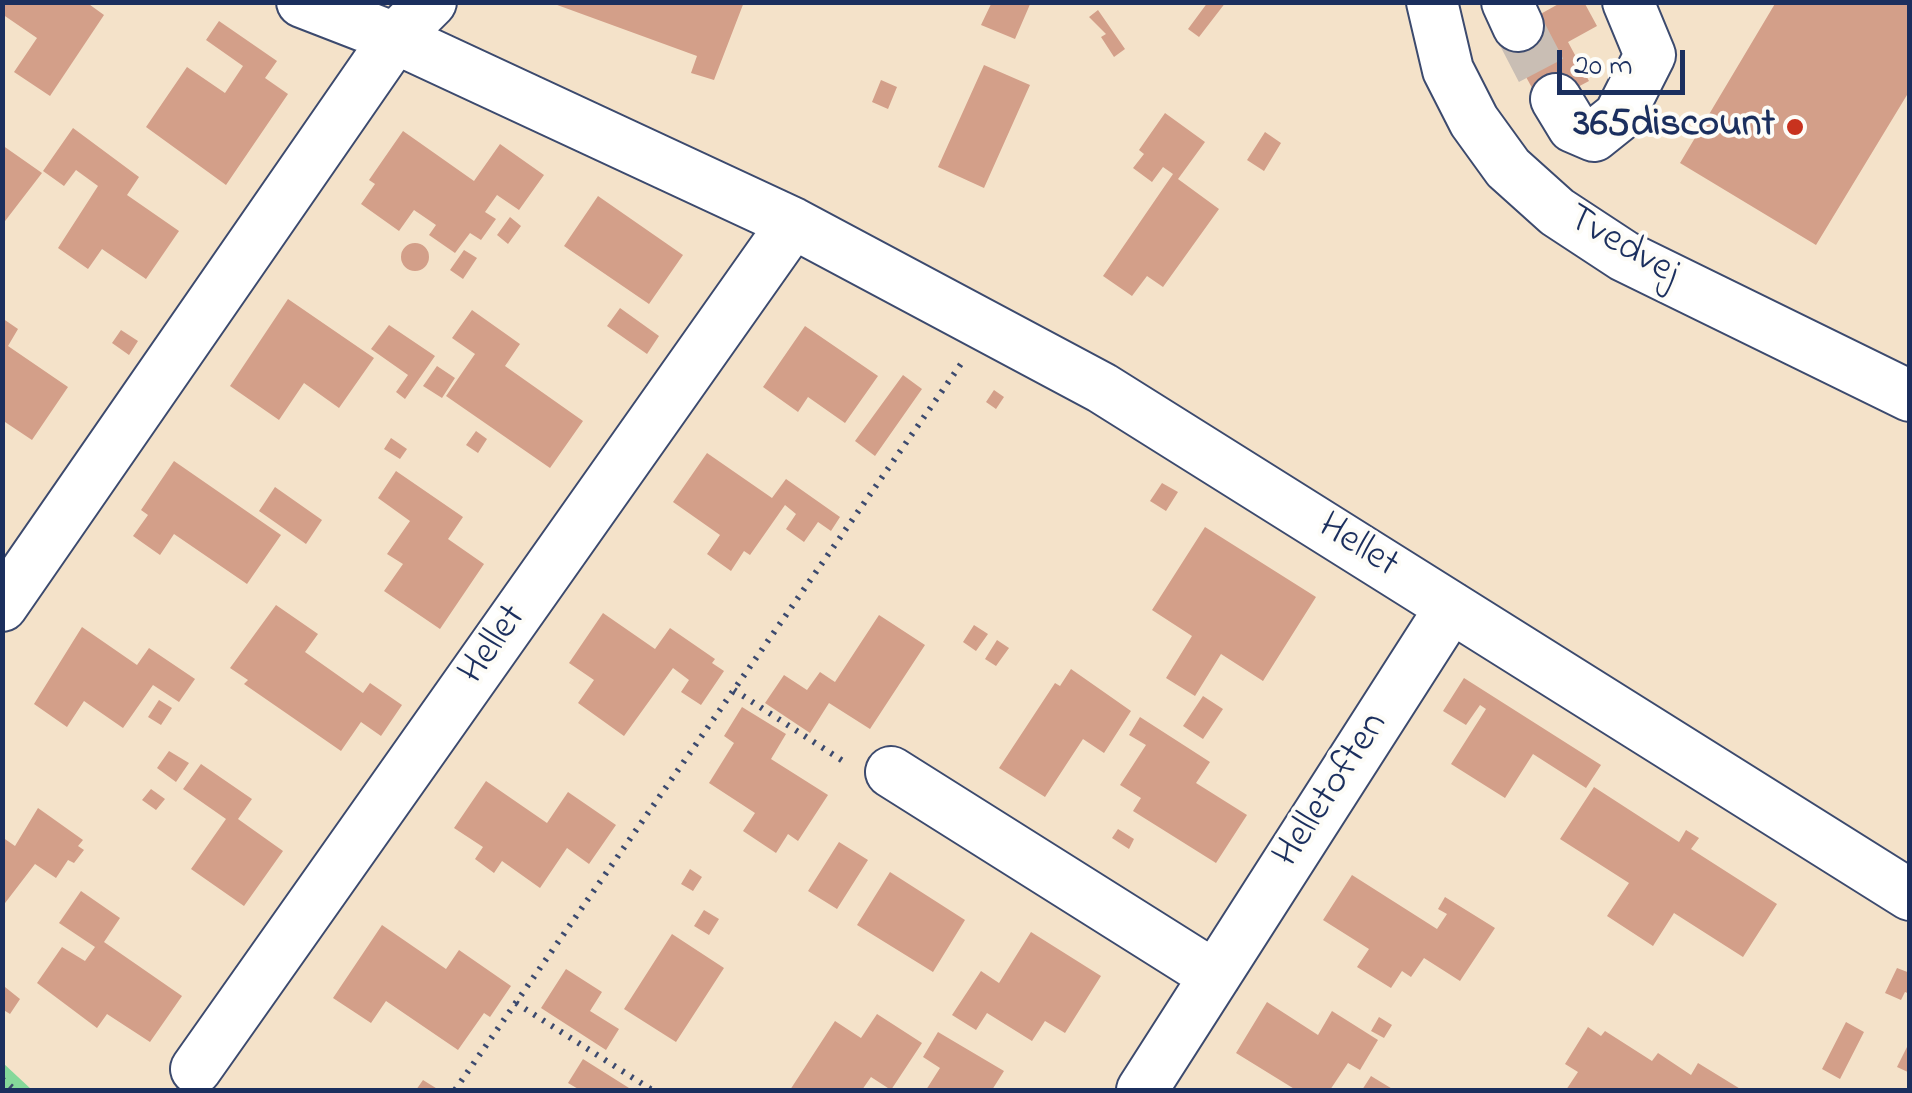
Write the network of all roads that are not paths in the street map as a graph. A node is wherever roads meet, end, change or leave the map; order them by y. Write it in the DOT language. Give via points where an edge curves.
graph roads {
  1 [pos="302,2"];
  2 [pos="430,2"];
  3 [pos="1432,2"];
  4 [pos="1628,2"];
  5 [pos="396,38"];
  6 [pos="1556,99"];
  7 [pos="793,222"];
  8 [pos="1910,396"];
  9 [pos="2,606"];
  10 [pos="1451,607"];
  11 [pos="892,772"];
  12 [pos="1910,894"];
  13 [pos="1215,976"];
  14 [pos="196,1069"];
  15 [pos="1142,1090"];
  1 -- 5 [label="street, Hellet"];
  2 -- 5 [label="street"];
  3 -- 8 [label="street, Tvedvej" via="1448,70 1474,121 1508,168 1557,212 1624,256"];
  4 -- 6 [label="street" via="1650,55 1619,116 1594,136 1573,127"];
  5 -- 7 [label="street, Hellet"];
  5 -- 9 [label="street"];
  7 -- 10 [label="street, Hellet" via="1102,388"];
  7 -- 14 [label="street, Hellet"];
  10 -- 12 [label="street, Hellet"];
  10 -- 13 [label="street, Helletoften"];
  11 -- 13 [label="street"];
  13 -- 15 [label="street, Helletoften"];
}
